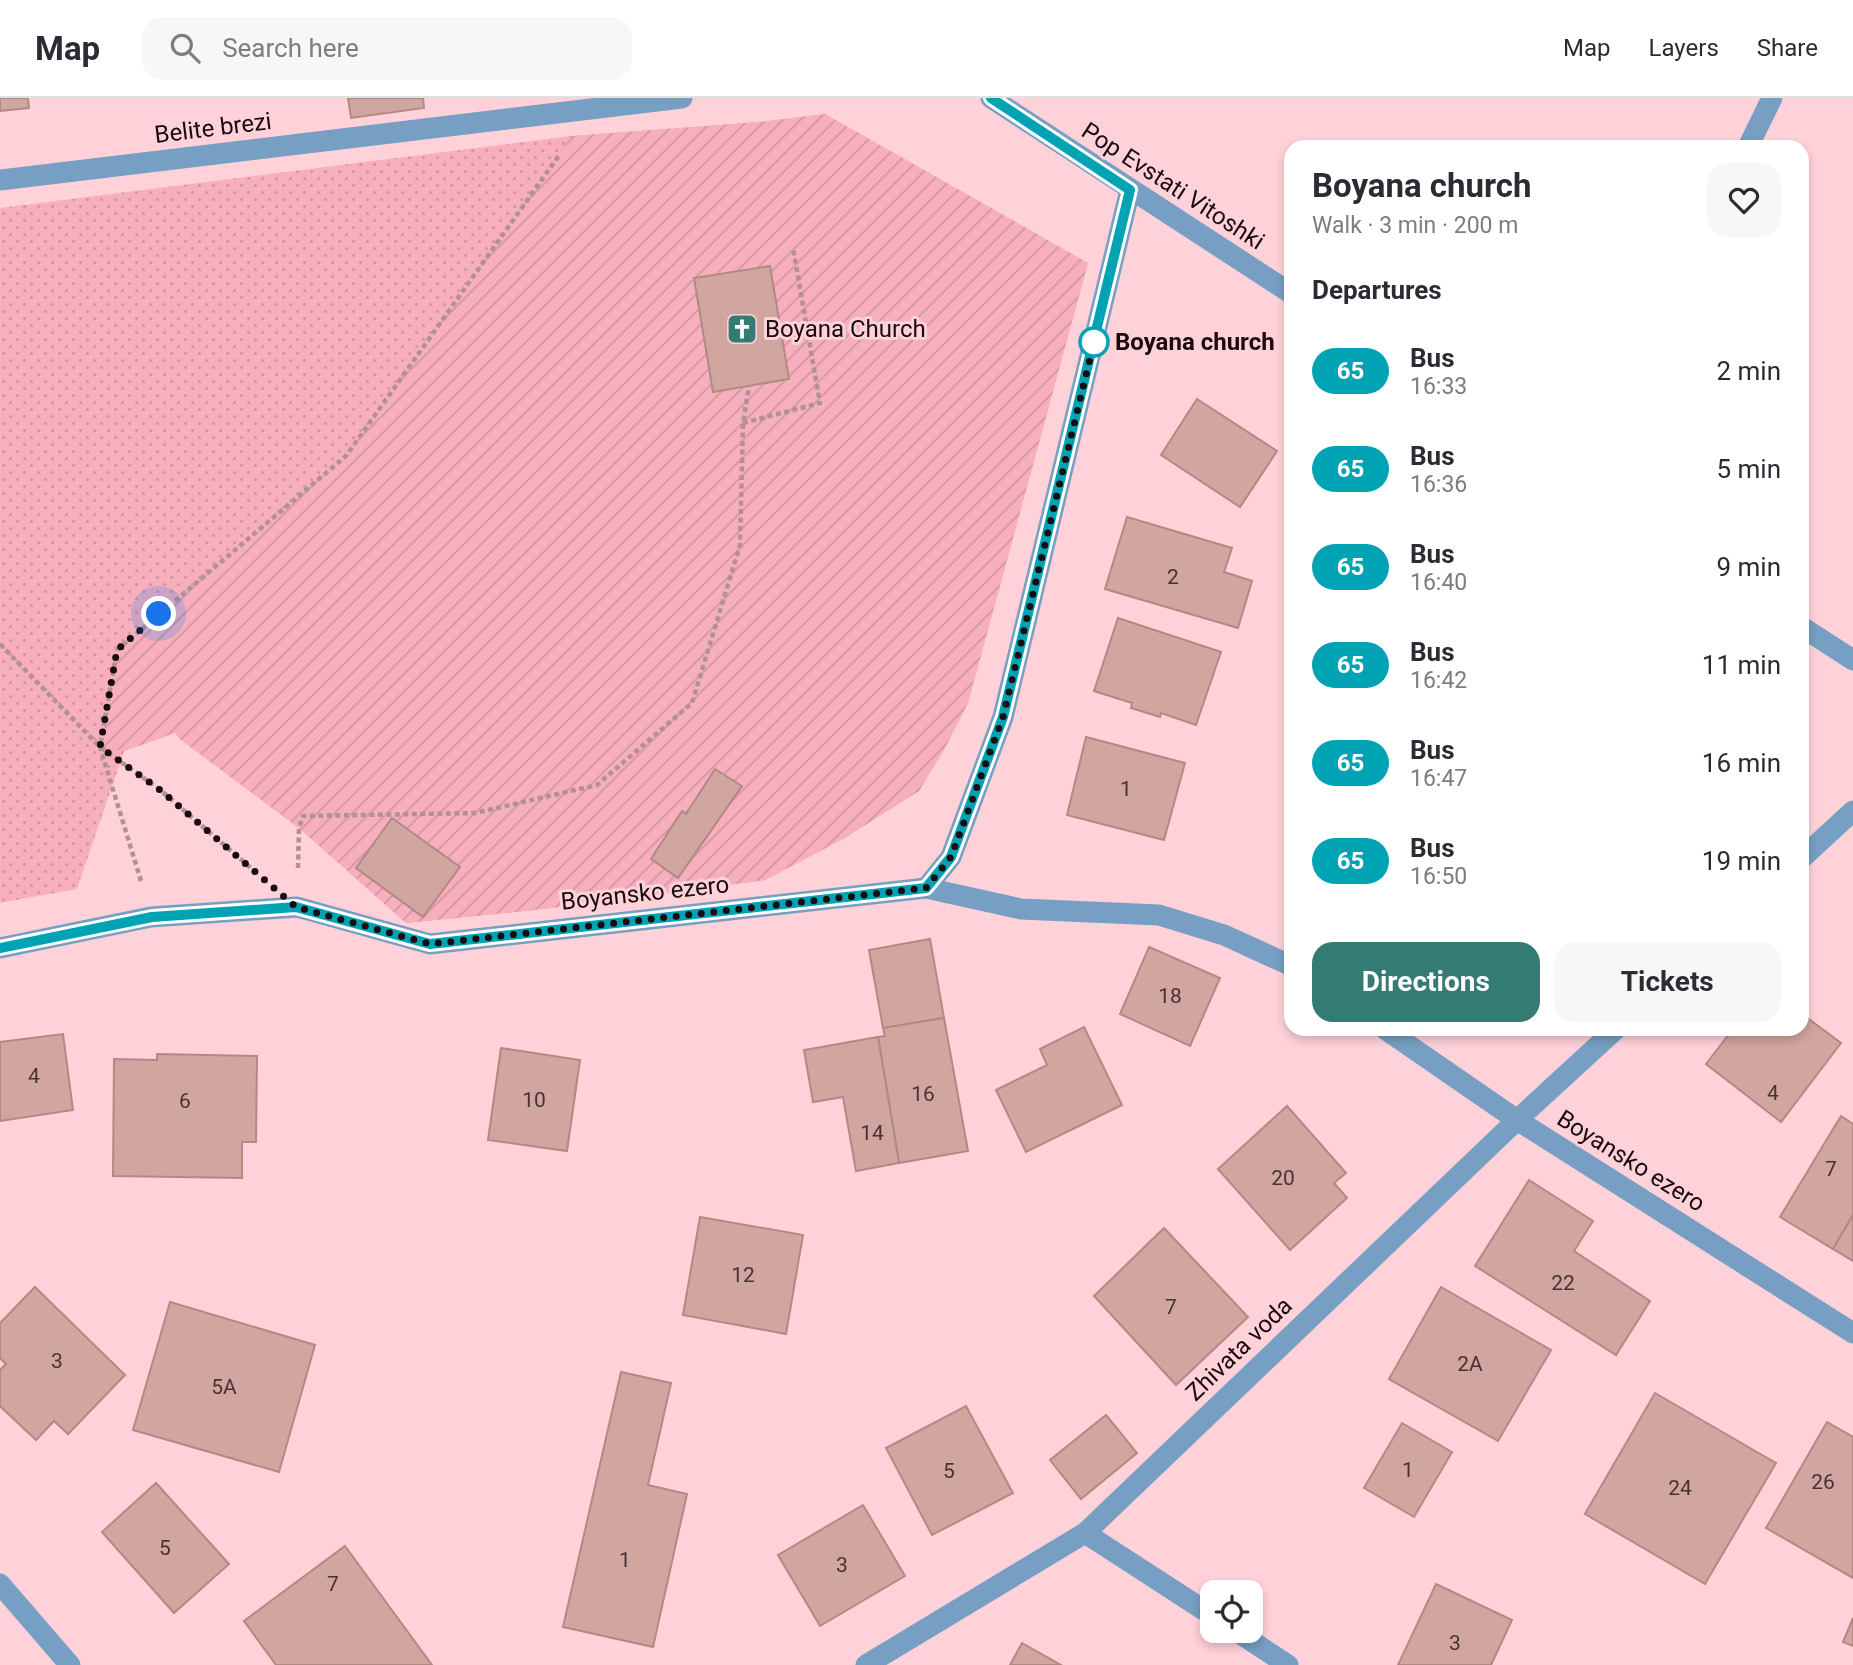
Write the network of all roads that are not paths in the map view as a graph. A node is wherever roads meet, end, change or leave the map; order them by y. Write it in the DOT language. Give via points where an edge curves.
graph roads {
  1 [pos="682,98"];
  2 [pos="991,98"];
  3 [pos="1773,98"];
  4 [pos="1752,140"];
  5 [pos="0,180"];
  6 [pos="1130,190"];
  7 [pos="1284,289"];
  8 [pos="1809,632"];
  9 [pos="1853,660"];
  10 [pos="1853,811"];
  11 [pos="1809,852"];
  12 [pos="926,888"];
  13 [pos="0,948"];
  14 [pos="1284,961"];
  15 [pos="1395,1036"];
  16 [pos="1608,1036"];
  17 [pos="1517,1119"];
  18 [pos="1853,1332"];
  19 [pos="1085,1533"];
  20 [pos="0,1584"];
  21 [pos="1200,1608"];
  22 [pos="1254,1643"];
  23 [pos="70,1665"];
  24 [pos="866,1665"];
  25 [pos="1288,1665"];
  1 -- 5 [label="street, Belite brezi"];
  2 -- 6 [label="street, Pop Evstati Vitoshki"];
  3 -- 4 [label="street"];
  6 -- 7 [label="street, Pop Evstati Vitoshki"];
  6 -- 12 [label="street" via="1003,717 951,857"];
  8 -- 9 [label="street"];
  10 -- 11 [label="street"];
  12 -- 13 [label="street, Boyansko ezero" via="430,944 296,907 152,917"];
  12 -- 14 [label="street, Boyansko ezero" via="1021,909 1159,915 1224,935"];
  15 -- 17 [label="street, Boyansko ezero"];
  16 -- 17 [label="street, Zhivata voda"];
  17 -- 18 [label="street, Boyansko ezero"];
  17 -- 19 [label="street, Zhivata voda"];
  19 -- 21 [label="street"];
  19 -- 24 [label="street, Zhivata voda"];
  20 -- 23 [label="street"];
  22 -- 25 [label="street"];
}
